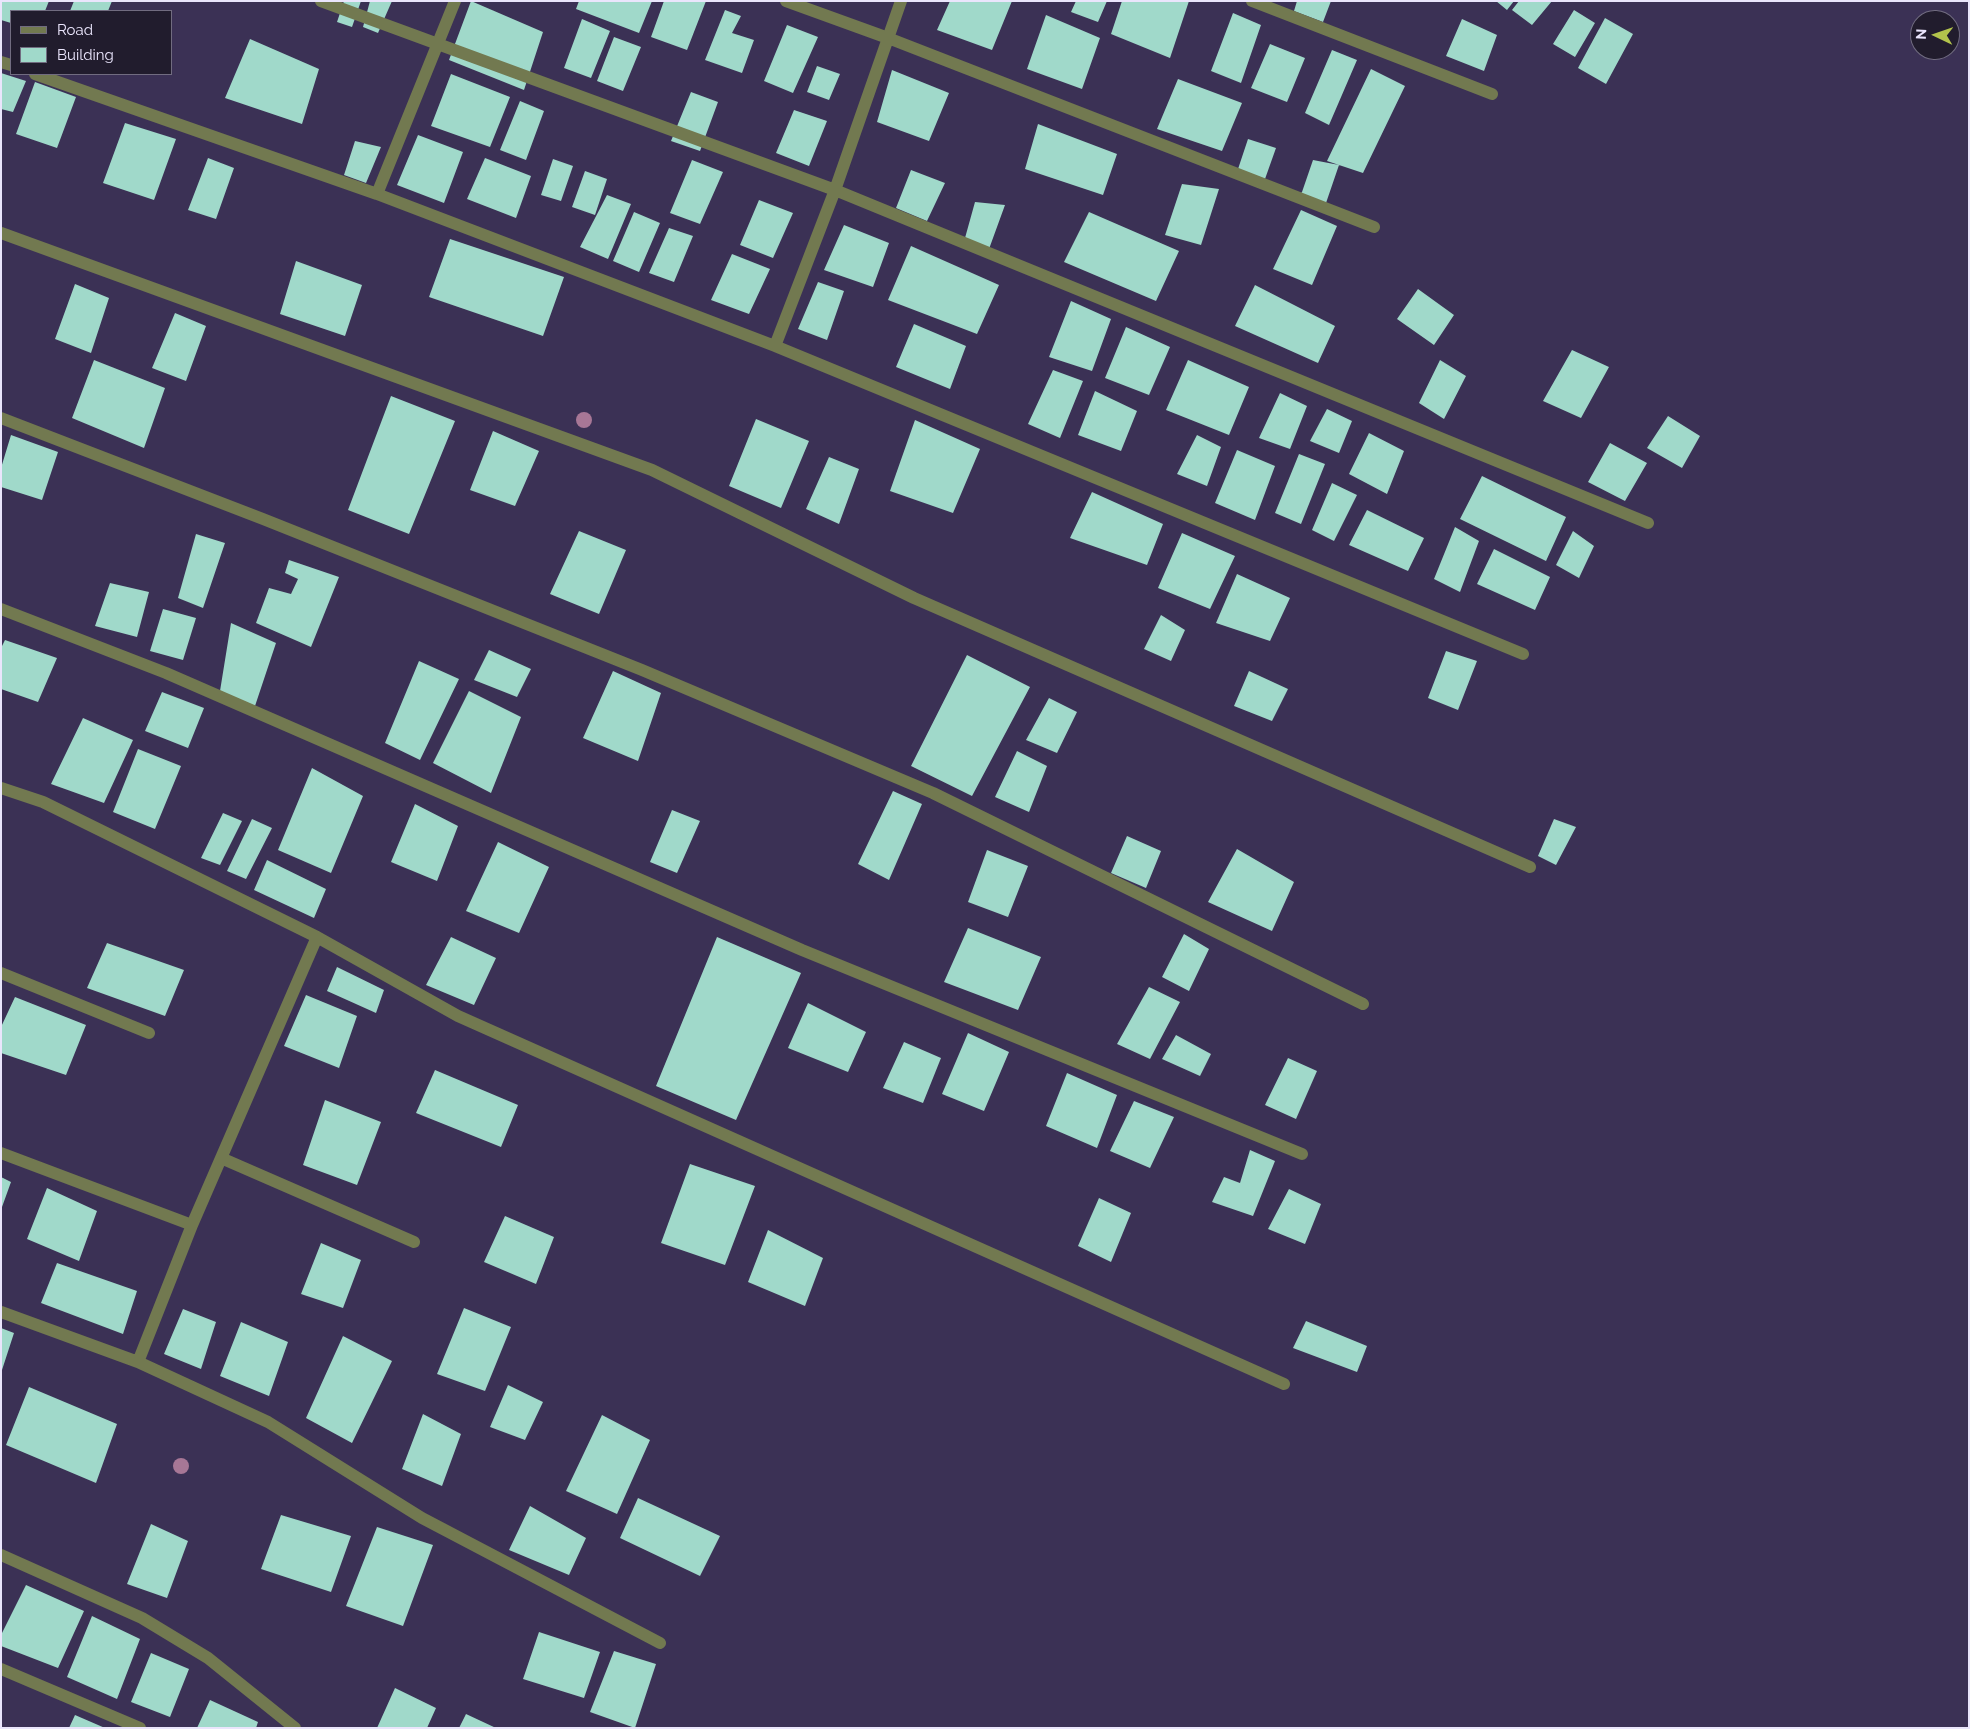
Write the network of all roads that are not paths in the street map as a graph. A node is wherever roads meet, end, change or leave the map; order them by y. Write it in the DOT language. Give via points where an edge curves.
graph roads {
  1 [pos="321,1"];
  2 [pos="454,1"];
  3 [pos="786,1"];
  4 [pos="902,1"];
  5 [pos="1252,1"];
  6 [pos="888,38"];
  7 [pos="438,44"];
  8 [pos="39,75"];
  9 [pos="1492,94"];
  10 [pos="835,190"];
  11 [pos="377,194"];
  12 [pos="1374,227"];
  13 [pos="1,233"];
  14 [pos="774,346"];
  15 [pos="1,418"];
  16 [pos="1648,523"];
  17 [pos="1,609"];
  18 [pos="1523,654"];
  19 [pos="1,788"];
  20 [pos="1530,867"];
  21 [pos="316,937"];
  22 [pos="1,973"];
  23 [pos="1363,1004"];
  24 [pos="149,1033"];
  25 [pos="1,1153"];
  26 [pos="1302,1154"];
  27 [pos="221,1158"];
  28 [pos="192,1225"];
  29 [pos="414,1242"];
  30 [pos="1,1312"];
  31 [pos="138,1362"];
  32 [pos="1284,1384"];
  33 [pos="1,1556"];
  34 [pos="660,1643"];
  35 [pos="1,1668"];
  36 [pos="140,1728"];
  37 [pos="295,1728"];
  1 -- 7 [label="street"];
  2 -- 7 [label="street"];
  3 -- 6 [label="street"];
  4 -- 6 [label="street"];
  5 -- 9 [label="street"];
  6 -- 10 [label="street"];
  6 -- 12 [label="street"];
  7 -- 10 [label="street"];
  7 -- 11 [label="street"];
  8 -- 11 [label="street"];
  10 -- 14 [label="street"];
  10 -- 16 [label="street"];
  11 -- 14 [label="street"];
  13 -- 20 [label="street" via="652,470 914,598"];
  14 -- 18 [label="street"];
  15 -- 23 [label="street" via="623,663 933,794"];
  17 -- 26 [label="street" via="166,673 802,950"];
  19 -- 21 [label="street" via="43,802"];
  21 -- 27 [label="street"];
  21 -- 32 [label="street" via="458,1016"];
  22 -- 24 [label="street"];
  25 -- 28 [label="street"];
  27 -- 28 [label="street"];
  27 -- 29 [label="street"];
  28 -- 31 [label="street"];
  30 -- 31 [label="street"];
  31 -- 34 [label="street" via="268,1422 422,1518"];
  33 -- 37 [label="street" via="142,1618 208,1658"];
  35 -- 36 [label="street"];
}
